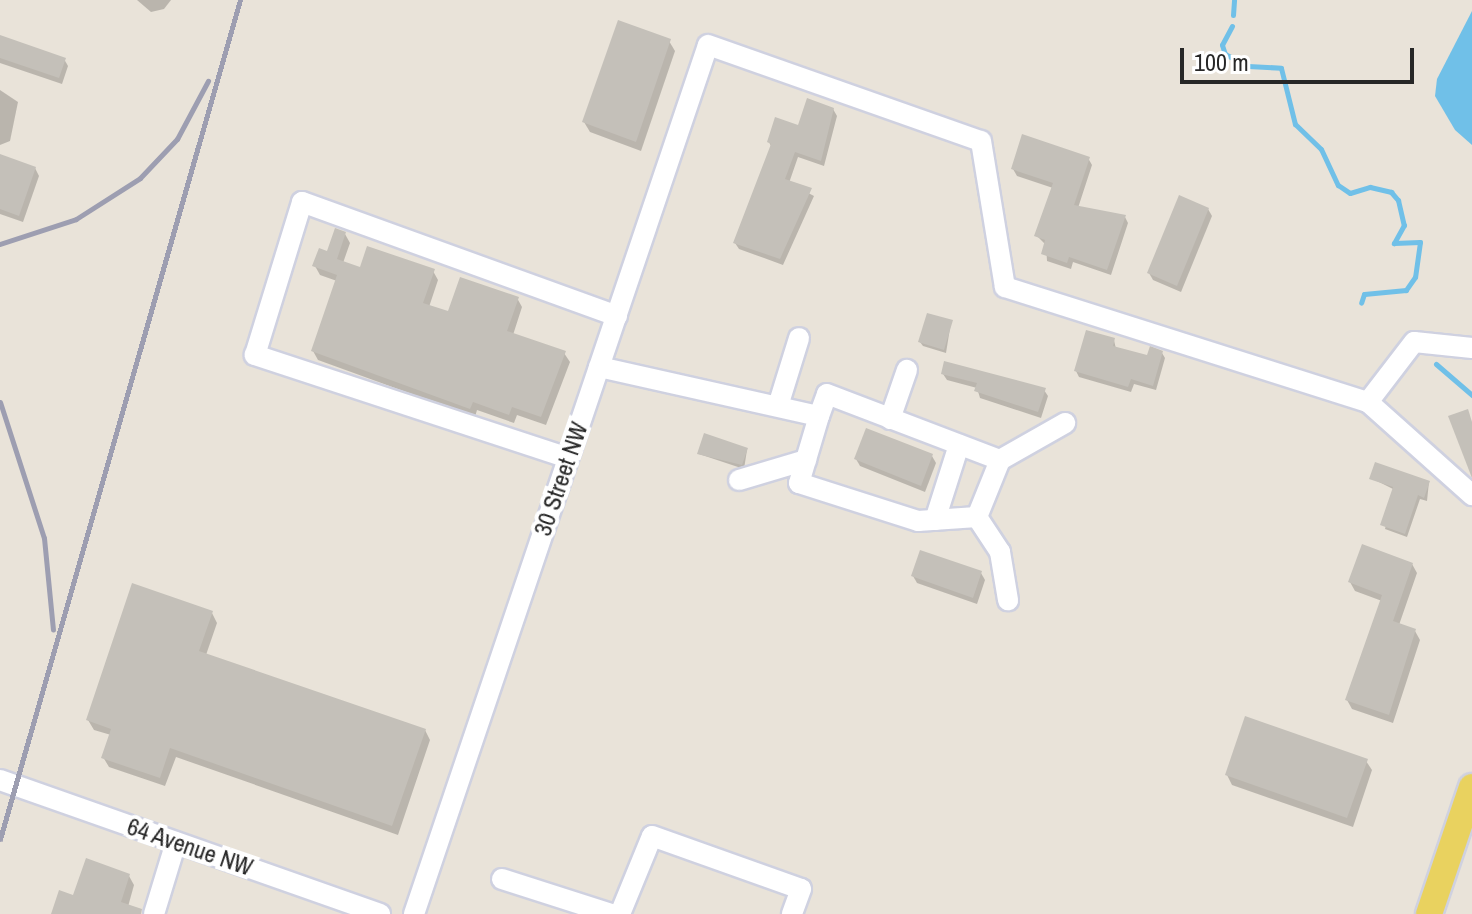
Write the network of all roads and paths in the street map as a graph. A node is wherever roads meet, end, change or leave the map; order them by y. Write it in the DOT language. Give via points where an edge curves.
graph roads {
  1 [pos="617,316"];
  2 [pos="799,338"];
  3 [pos="1472,348"];
  4 [pos="599,367"];
  5 [pos="907,370"];
  6 [pos="1368,402"];
  7 [pos="778,406"];
  8 [pos="819,416"];
  9 [pos="890,419"];
  10 [pos="1065,423"];
  11 [pos="959,445"];
  12 [pos="568,458"];
  13 [pos="806,460"];
  14 [pos="1000,460"];
  15 [pos="739,480"];
  16 [pos="1472,495"];
  17 [pos="977,517"];
  18 [pos="935,520"];
  19 [pos="1008,600"];
  20 [pos="0,780"];
  21 [pos="1472,787"];
  22 [pos="176,842"];
  23 [pos="502,879"];
  24 [pos="154,914"];
  25 [pos="380,914"];
  26 [pos="414,914"];
  27 [pos="611,914"];
  28 [pos="620,914"];
  29 [pos="792,914"];
  30 [pos="1429,914"];
  1 -- 4 [label="street, 30 Street NW"];
  1 -- 6 [label="street, 30 Street NW" via="708,45 981,141 1005,287"];
  1 -- 12 [label="street" via="302,202 255,355"];
  2 -- 7 [label="street"];
  3 -- 6 [label="street" via="1414,342"];
  4 -- 7 [label="street"];
  4 -- 12 [label="street, 30 Street NW"];
  5 -- 9 [label="street"];
  6 -- 16 [label="street"];
  7 -- 8 [label="street"];
  8 -- 9 [label="street" via="827,394"];
  8 -- 13 [label="street"];
  9 -- 11 [label="street"];
  10 -- 14 [label="street"];
  11 -- 14 [label="street"];
  11 -- 18 [label="street"];
  12 -- 26 [label="street, 30 Street NW"];
  13 -- 15 [label="street"];
  13 -- 18 [label="street" via="799,483 918,521"];
  14 -- 17 [label="street"];
  17 -- 18 [label="street"];
  17 -- 19 [label="street" via="1000,552"];
  20 -- 22 [label="street, 64 Avenue NW"];
  21 -- 30 [label="main road"];
  22 -- 24 [label="street"];
  22 -- 25 [label="street, 64 Avenue NW"];
  23 -- 27 [label="street"];
  28 -- 29 [label="street" via="652,836 801,889"];
}
